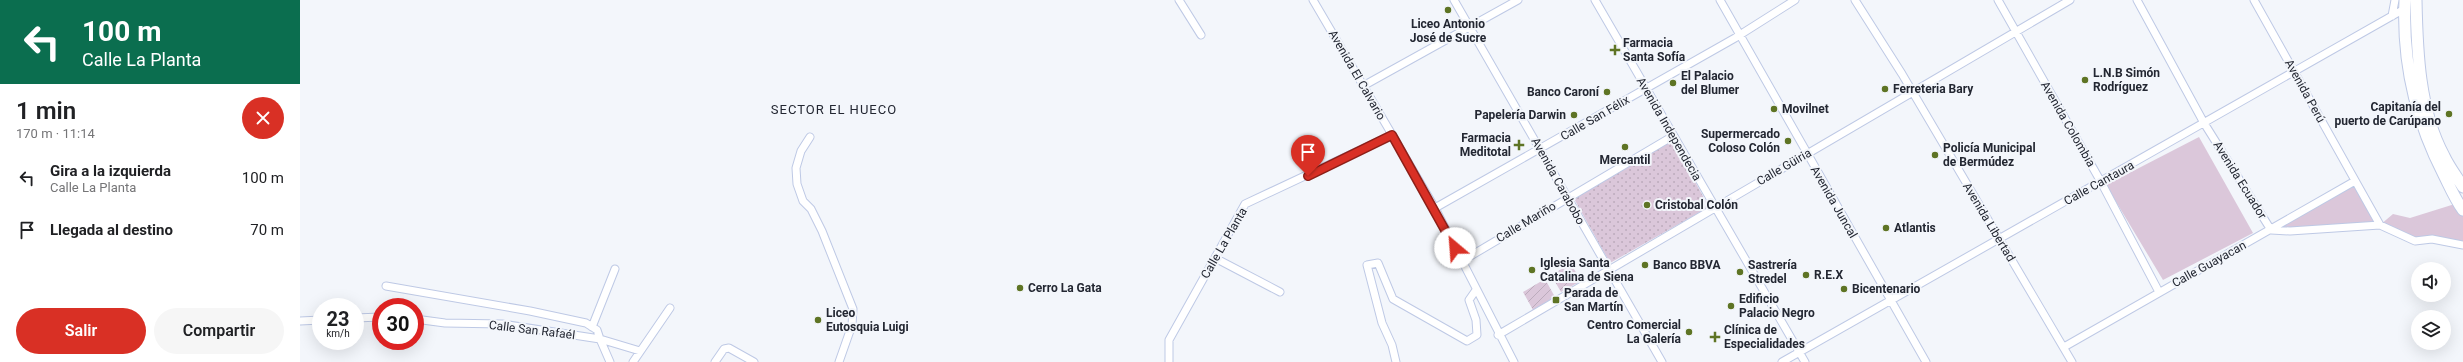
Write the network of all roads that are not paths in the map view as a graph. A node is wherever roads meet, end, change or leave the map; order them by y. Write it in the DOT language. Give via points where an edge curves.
graph roads {
  1 [pos="1179,0"];
  2 [pos="1313,0"];
  3 [pos="1454,0"];
  4 [pos="1518,0"];
  5 [pos="1595,0"];
  6 [pos="1720,0"];
  7 [pos="1795,0"];
  8 [pos="1856,0"];
  9 [pos="1998,0"];
  10 [pos="2070,0"];
  11 [pos="2137,0"];
  12 [pos="2254,0"];
  13 [pos="2395,0"];
  14 [pos="2413,0"];
  15 [pos="2416,0"];
  16 [pos="2405,5"];
  17 [pos="2392,16"];
  18 [pos="1469,27"];
  19 [pos="2016,32"];
  20 [pos="1201,35"];
  21 [pos="1741,35"];
  22 [pos="2295,72"];
  23 [pos="1363,86"];
  24 [pos="1646,88"];
  25 [pos="1913,92"];
  26 [pos="2204,123"];
  27 [pos="1392,135"];
  28 [pos="1673,136"];
  29 [pos="810,137"];
  30 [pos="1540,149"];
  31 [pos="1807,154"];
  32 [pos="2355,181"];
  33 [pos="2101,182"];
  34 [pos="2463,188"];
  35 [pos="1566,198"];
  36 [pos="1715,207"];
  37 [pos="1435,208"];
  38 [pos="2463,210"];
  39 [pos="2380,225"];
  40 [pos="2271,230"];
  41 [pos="1999,238"];
  42 [pos="2463,245"];
  43 [pos="1215,258"];
  44 [pos="1462,261"];
  45 [pos="615,269"];
  46 [pos="1609,270"];
  47 [pos="386,286"];
  48 [pos="1476,290"];
  49 [pos="1280,292"];
  50 [pos="2159,292"];
  51 [pos="1890,301"];
  52 [pos="670,308"];
  53 [pos="312,320"];
  54 [pos="424,320"];
  55 [pos="300,321"];
  56 [pos="592,327"];
  57 [pos="1498,335"];
  58 [pos="600,339"];
  59 [pos="2064,348"];
  60 [pos="640,351"];
  61 [pos="1799,352"];
  62 [pos="610,362"];
  63 [pos="633,362"];
  64 [pos="715,362"];
  65 [pos="754,362"];
  66 [pos="839,362"];
  67 [pos="1169,362"];
  68 [pos="1396,362"];
  69 [pos="1514,362"];
  70 [pos="1662,362"];
  71 [pos="1782,362"];
  72 [pos="1805,362"];
  73 [pos="1926,362"];
  74 [pos="2072,362"];
  1 -- 20 [label="street"];
  2 -- 23 [label="street, Avenida El Calvario"];
  3 -- 18 [label="street, Avenida Carabobo"];
  4 -- 18 [label="street"];
  5 -- 24 [label="street, Avenida Independecia"];
  6 -- 21 [label="street, Avenida Juncal"];
  7 -- 21 [label="street, Calle San Félix"];
  8 -- 25 [label="street, Avenida Libertad"];
  9 -- 19 [label="street, Avenida Colombia"];
  10 -- 19 [label="street, Calle Güiria"];
  11 -- 26 [label="street, Avenida Ecuador"];
  12 -- 22 [label="street, Avenida Perú"];
  13 -- 17 [label="street"];
  14 -- 16 [label="street, Calle Cantaura"];
  15 -- 34 [label="main road" via="2417,31 2427,113 2443,155"];
  16 -- 17 [label="street, Calle Cantaura"];
  16 -- 38 [label="main road" via="2404,36 2418,117 2433,154"];
  17 -- 22 [label="street, Calle Cantaura"];
  18 -- 23 [label="street"];
  18 -- 30 [label="street, Avenida Carabobo"];
  19 -- 25 [label="street, Calle Güiria"];
  19 -- 33 [label="street, Avenida Colombia"];
  21 -- 24 [label="street, Calle San Félix"];
  21 -- 31 [label="street, Avenida Juncal"];
  22 -- 26 [label="street, Calle Cantaura"];
  22 -- 32 [label="street, Avenida Perú"];
  23 -- 27 [label="street, Avenida El Calvario"];
  24 -- 28 [label="street, Avenida Independecia"];
  24 -- 30 [label="street, Calle San Félix"];
  25 -- 31 [label="street, Calle Güiria"];
  25 -- 41 [label="street, Avenida Libertad"];
  26 -- 33 [label="street, Calle Cantaura"];
  26 -- 40 [label="street, Avenida Ecuador"];
  27 -- 37 [label="street, Avenida El Calvario"];
  27 -- 43 [label="street, Calle La Planta" via="1245,204"];
  28 -- 35 [label="street, Calle Mariño"];
  28 -- 36 [label="street, Avenida Independecia"];
  29 -- 66 [label="street" via="801,151 796,168 797,184 803,201 811,209 822,231 853,309 852,325"];
  30 -- 35 [label="street, Avenida Carabobo"];
  30 -- 37 [label="street, Calle San Félix"];
  31 -- 36 [label="street, Calle Güiria"];
  31 -- 51 [label="street, Avenida Juncal"];
  32 -- 39 [label="street, Avenida Perú"];
  32 -- 40 [label="street, Calle Guayacan"];
  33 -- 41 [label="street, Calle Cantaura"];
  33 -- 50 [label="street, Avenida Colombia"];
  35 -- 44 [label="street, Calle Mariño"];
  35 -- 46 [label="street, Avenida Carabobo"];
  36 -- 46 [label="street, Calle Güiria"];
  36 -- 61 [label="street, Avenida Independecia"];
  37 -- 44 [label="street, Avenida El Calvario"];
  39 -- 40 [label="street, Avenida Ecuador"];
  39 -- 42 [label="street, Avenida Ecuador" via="2415,241 2432,240"];
  40 -- 50 [label="street, Calle Guayacan"];
  41 -- 51 [label="street, Calle Cantaura"];
  41 -- 59 [label="street, Avenida Libertad"];
  43 -- 49 [label="street"];
  43 -- 67 [label="street, Calle La Planta" via="1169,340"];
  44 -- 48 [label="street, Avenida El Calvario"];
  45 -- 56 [label="street"];
  46 -- 57 [label="street, Calle Güiria"];
  46 -- 70 [label="street, Avenida Carabobo"];
  47 -- 56 [label="street" via="530,311 586,323"];
  48 -- 57 [label="street, Avenida El Calvario"];
  48 -- 68 [label="street" via="1469,300 1476,320 1477,336 1467,341 1393,299 1378,263 1367,265 1382,323"];
  50 -- 59 [label="street, Calle Guayacan"];
  51 -- 61 [label="street, Calle Cantaura"];
  51 -- 73 [label="street, Avenida Juncal"];
  52 -- 60 [label="street"];
  53 -- 55 [label="street"];
  54 -- 58 [label="street, Calle San Rafaél" via="502,324"];
  56 -- 58 [label="street" via="597,330"];
  57 -- 69 [label="street, Avenida El Calvario"];
  58 -- 60 [label="street, Calle San Rafaél"];
  58 -- 62 [label="street"];
  59 -- 74 [label="street, Avenida Libertad"];
  60 -- 63 [label="street"];
  61 -- 71 [label="street, Calle Cantaura"];
  61 -- 72 [label="street, Avenida Independecia"];
  64 -- 65 [label="street" via="724,349 729,348"];
}
